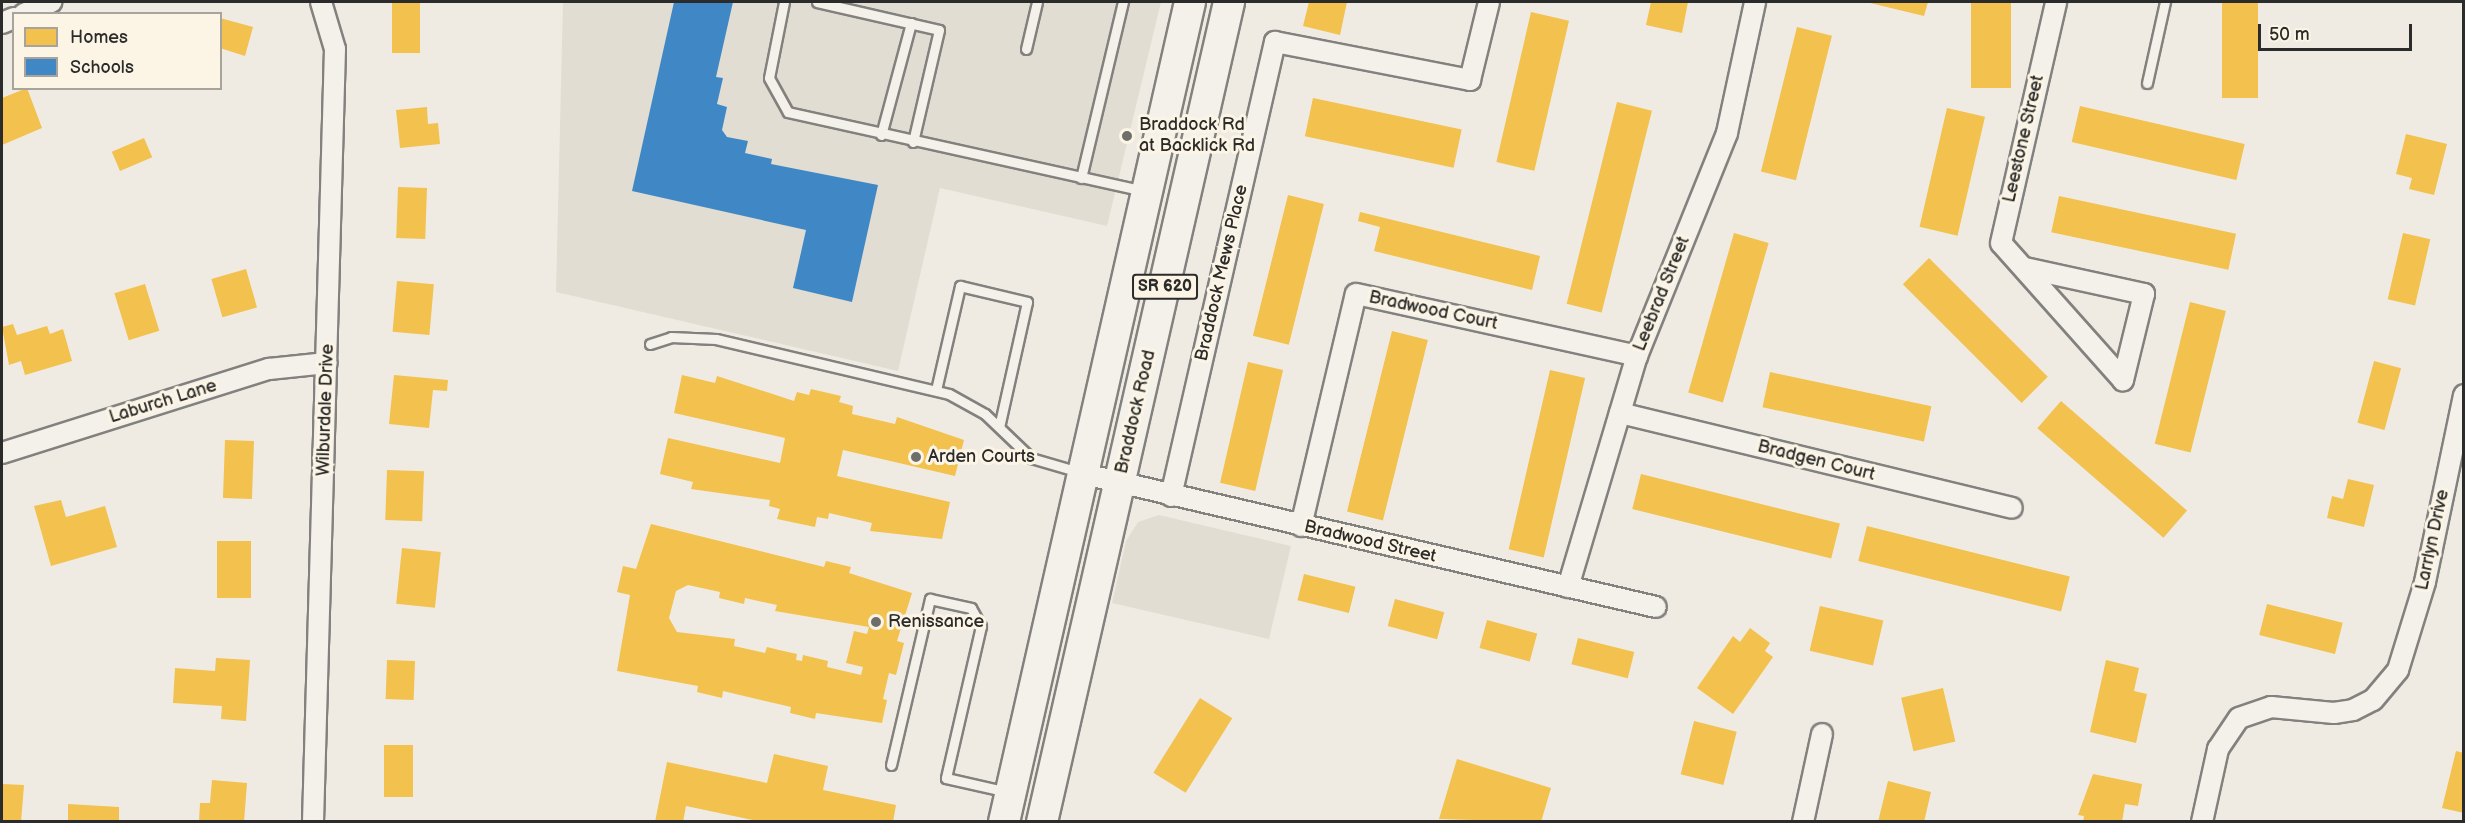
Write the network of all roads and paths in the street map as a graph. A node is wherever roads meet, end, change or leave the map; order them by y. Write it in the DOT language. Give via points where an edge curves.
graph roads {
  1 [pos="51,2"];
  2 [pos="321,2"];
  3 [pos="784,2"];
  4 [pos="817,2"];
  5 [pos="1037,2"];
  6 [pos="1123,2"];
  7 [pos="1190,2"];
  8 [pos="1229,2"];
  9 [pos="1489,2"];
  10 [pos="1755,2"];
  11 [pos="2056,2"];
  12 [pos="2165,2"];
  13 [pos="26,12"];
  14 [pos="911,23"];
  15 [pos="1026,49"];
  16 [pos="2147,83"];
  17 [pos="881,135"];
  18 [pos="913,142"];
  19 [pos="1081,178"];
  20 [pos="1148,192"];
  21 [pos="2025,268"];
  22 [pos="650,344"];
  23 [pos="1637,356"];
  24 [pos="327,363"];
  25 [pos="936,390"];
  26 [pos="2463,395"];
  27 [pos="1620,414"];
  28 [pos="999,427"];
  29 [pos="2,453"];
  30 [pos="1084,474"];
  31 [pos="1120,483"];
  32 [pos="1170,496"];
  33 [pos="2012,508"];
  34 [pos="1301,526"];
  35 [pos="1568,587"];
  36 [pos="1656,607"];
  37 [pos="1822,734"];
  38 [pos="891,765"];
  39 [pos="1010,792"];
  40 [pos="313,822"];
  41 [pos="1004,822"];
  42 [pos="1042,822"];
  43 [pos="1803,822"];
  44 [pos="2202,822"];
  1 -- 13 [label="street"];
  2 -- 24 [label="street, Wilburdale Drive" via="335,49"];
  3 -- 17 [label="lane" via="769,64 779,101 802,118"];
  4 -- 14 [label="lane"];
  5 -- 15 [label="lane"];
  6 -- 19 [label="lane"];
  7 -- 20 [label="main road, Braddock Road / SR 620"];
  8 -- 31 [label="main road, Braddock Road / SR 620"];
  9 -- 32 [label="street, Braddock Mews Place" via="1470,80 1275,42"];
  10 -- 23 [label="street, Leebrad Street" via="1727,133"];
  11 -- 21 [label="street, Leestone Street" via="2001,243"];
  12 -- 16 [label="lane"];
  14 -- 17 [label="lane"];
  14 -- 18 [label="lane" via="939,30"];
  17 -- 18 [label="lane"];
  18 -- 19 [label="lane"];
  19 -- 20 [label="lane"];
  20 -- 30 [label="main road, Braddock Road / SR 620"];
  21 -- 21 [label="street, Leestone Street" via="2144,294 2123,380 2108,362"];
  22 -- 25 [label="lane" via="671,337 716,339"];
  23 -- 27 [label="street, Leebrad Street"];
  23 -- 34 [label="street, Bradwood Court" via="1356,294"];
  24 -- 29 [label="street, Laburch Lane" via="269,369"];
  24 -- 40 [label="street, Wilburdale Drive"];
  25 -- 28 [label="lane" via="972,405"];
  25 -- 28 [label="lane" via="960,286 1027,302"];
  26 -- 44 [label="street, Larrlyn Drive" via="2406,649 2388,687 2353,710 2334,713 2262,708 2239,718 2224,735"];
  27 -- 33 [label="street, Bradgen Court"];
  27 -- 35 [label="street, Leebrad Street"];
  28 -- 30 [label="lane" via="1031,458"];
  30 -- 31 [label="street, Bradwood Street"];
  30 -- 39 [label="main road, Braddock Road / SR 620"];
  31 -- 32 [label="street, Bradwood Street"];
  31 -- 42 [label="main road, Braddock Road / SR 620"];
  32 -- 34 [label="street, Bradwood Street"];
  34 -- 35 [label="street, Bradwood Street"];
  35 -- 36 [label="street, Bradwood Street"];
  37 -- 43 [label="street"];
  38 -- 39 [label="lane" via="930,599 971,608 981,626 946,778"];
  39 -- 41 [label="main road, Braddock Road / SR 620"];
}
